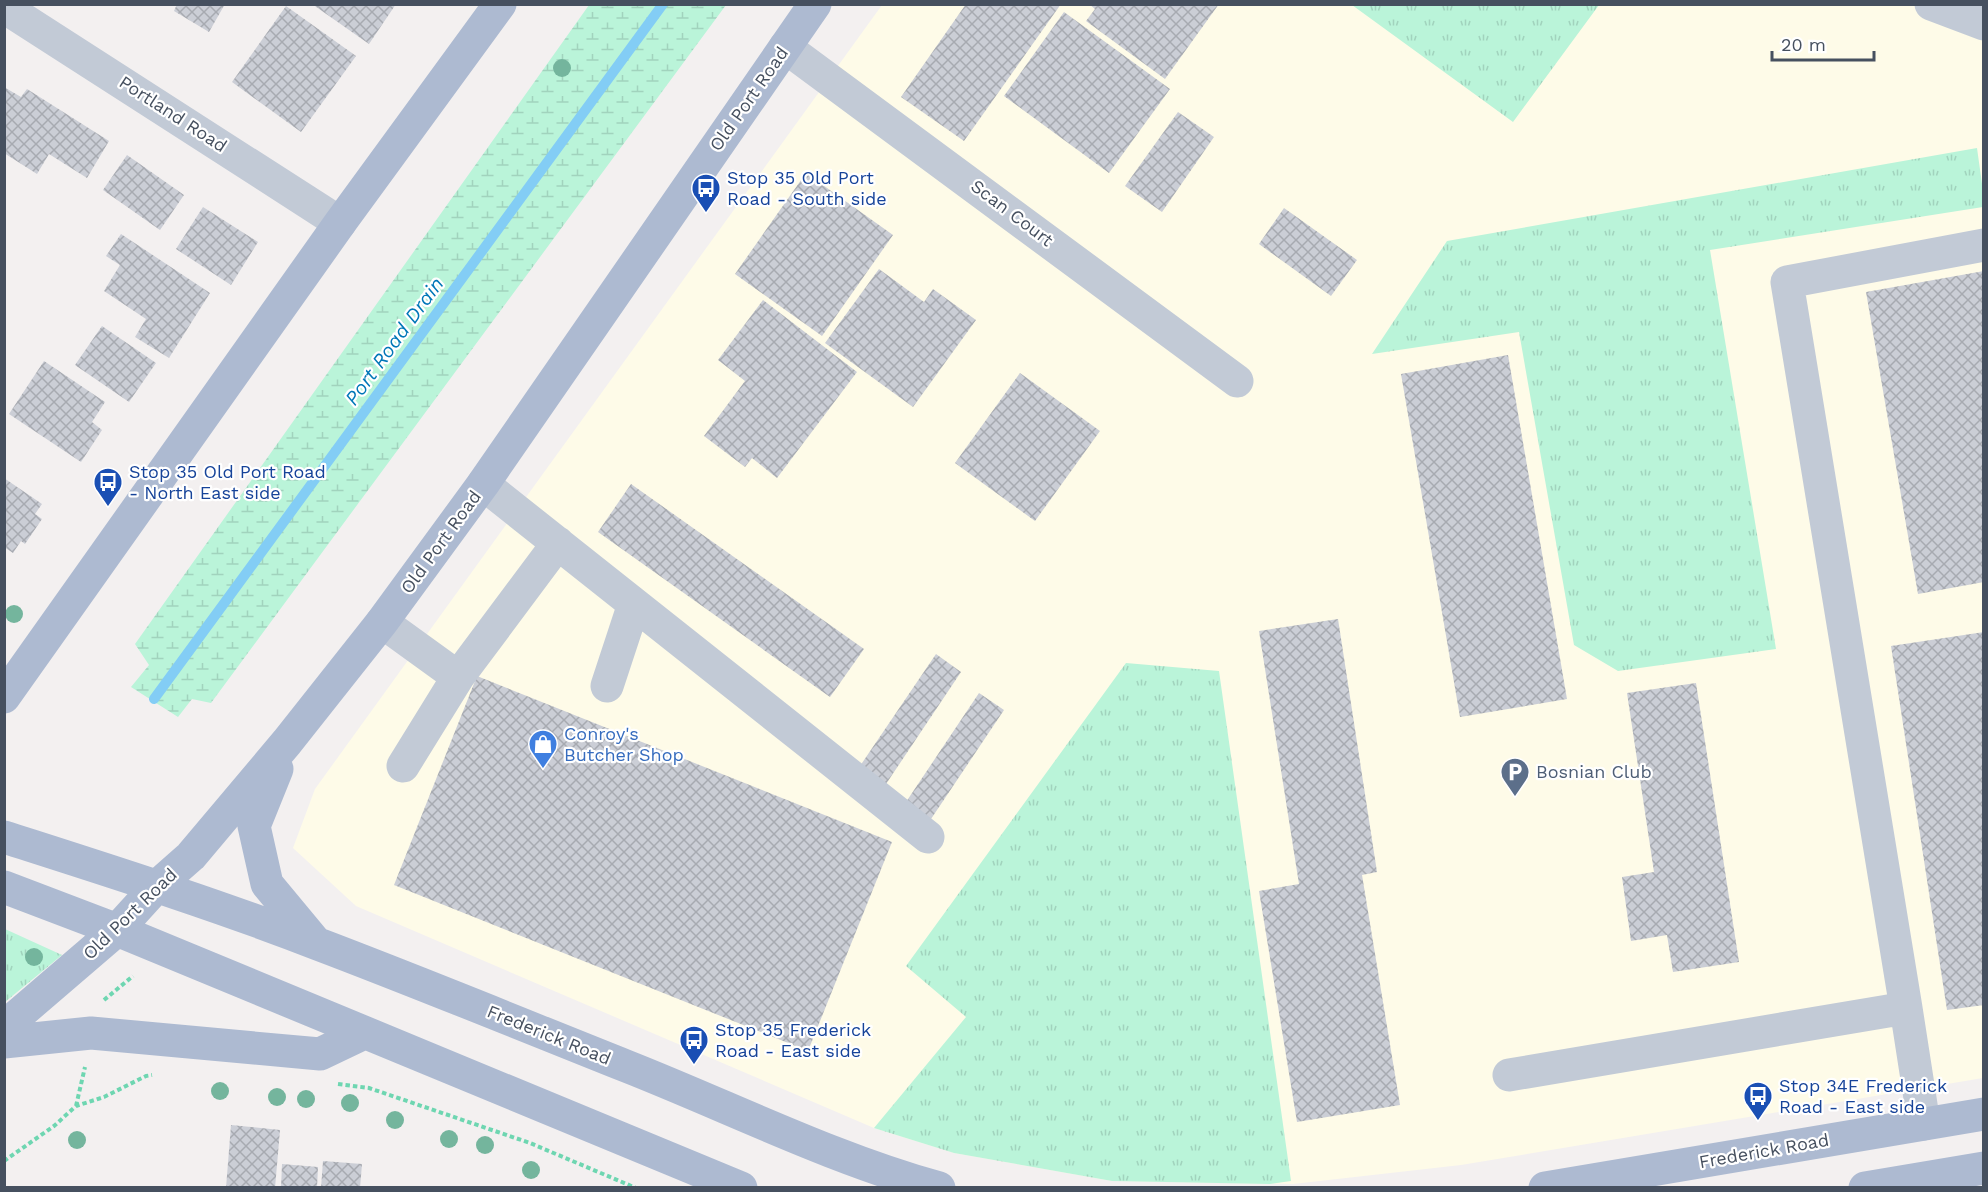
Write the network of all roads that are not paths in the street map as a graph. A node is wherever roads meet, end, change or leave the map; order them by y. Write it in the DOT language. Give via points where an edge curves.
graph roads {
  1 [pos="500,4"];
  2 [pos="815,4"];
  3 [pos="1931,4"];
  4 [pos="4,7"];
  5 [pos="1983,24"];
  6 [pos="785,47"];
  7 [pos="340,223"];
  8 [pos="1983,245"];
  9 [pos="1237,381"];
  10 [pos="483,484"];
  11 [pos="558,543"];
  12 [pos="634,604"];
  13 [pos="382,622"];
  14 [pos="458,677"];
  15 [pos="607,686"];
  16 [pos="4,697"];
  17 [pos="287,742"];
  18 [pos="403,766"];
  19 [pos="4,837"];
  20 [pos="928,837"];
  21 [pos="158,886"];
  22 [pos="4,887"];
  23 [pos="117,930"];
  24 [pos="316,943"];
  25 [pos="1906,1008"];
  26 [pos="4,1027"];
  27 [pos="364,1033"];
  28 [pos="4,1042"];
  29 [pos="1509,1074"];
  30 [pos="1983,1114"];
  31 [pos="1924,1124"];
  32 [pos="1983,1168"];
  33 [pos="918,1185"];
  34 [pos="741,1188"];
  35 [pos="1545,1188"];
  36 [pos="1865,1188"];
  1 -- 7 [label="main road"];
  2 -- 6 [label="main road, Old Port Road"];
  3 -- 5 [label="street"];
  4 -- 7 [label="street, Portland Road"];
  6 -- 9 [label="street, Scan Court"];
  6 -- 10 [label="main road, Old Port Road"];
  7 -- 16 [label="main road"];
  8 -- 25 [label="street" via="1787,282"];
  10 -- 11 [label="street"];
  10 -- 13 [label="main road, Old Port Road"];
  11 -- 12 [label="street"];
  11 -- 14 [label="street"];
  12 -- 15 [label="street"];
  12 -- 20 [label="street"];
  13 -- 14 [label="street"];
  13 -- 17 [label="main road, Old Port Road"];
  14 -- 18 [label="street"];
  17 -- 21 [label="main road, Old Port Road" via="191,856"];
  17 -- 24 [label="main road" via="254,826 267,884"];
  19 -- 21 [label="main road, Frederick Road"];
  21 -- 23 [label="main road, Old Port Road"];
  21 -- 24 [label="main road, Frederick Road"];
  22 -- 23 [label="main road"];
  23 -- 26 [label="main road, Old Port Road"];
  23 -- 27 [label="main road"];
  24 -- 33 [label="main road, Frederick Road"];
  25 -- 29 [label="street"];
  25 -- 31 [label="street"];
  27 -- 28 [label="main road" via="320,1054 92,1033"];
  27 -- 34 [label="main road"];
  30 -- 31 [label="main road, Frederick Road"];
  31 -- 35 [label="main road, Frederick Road"];
  32 -- 36 [label="main road"];
}
